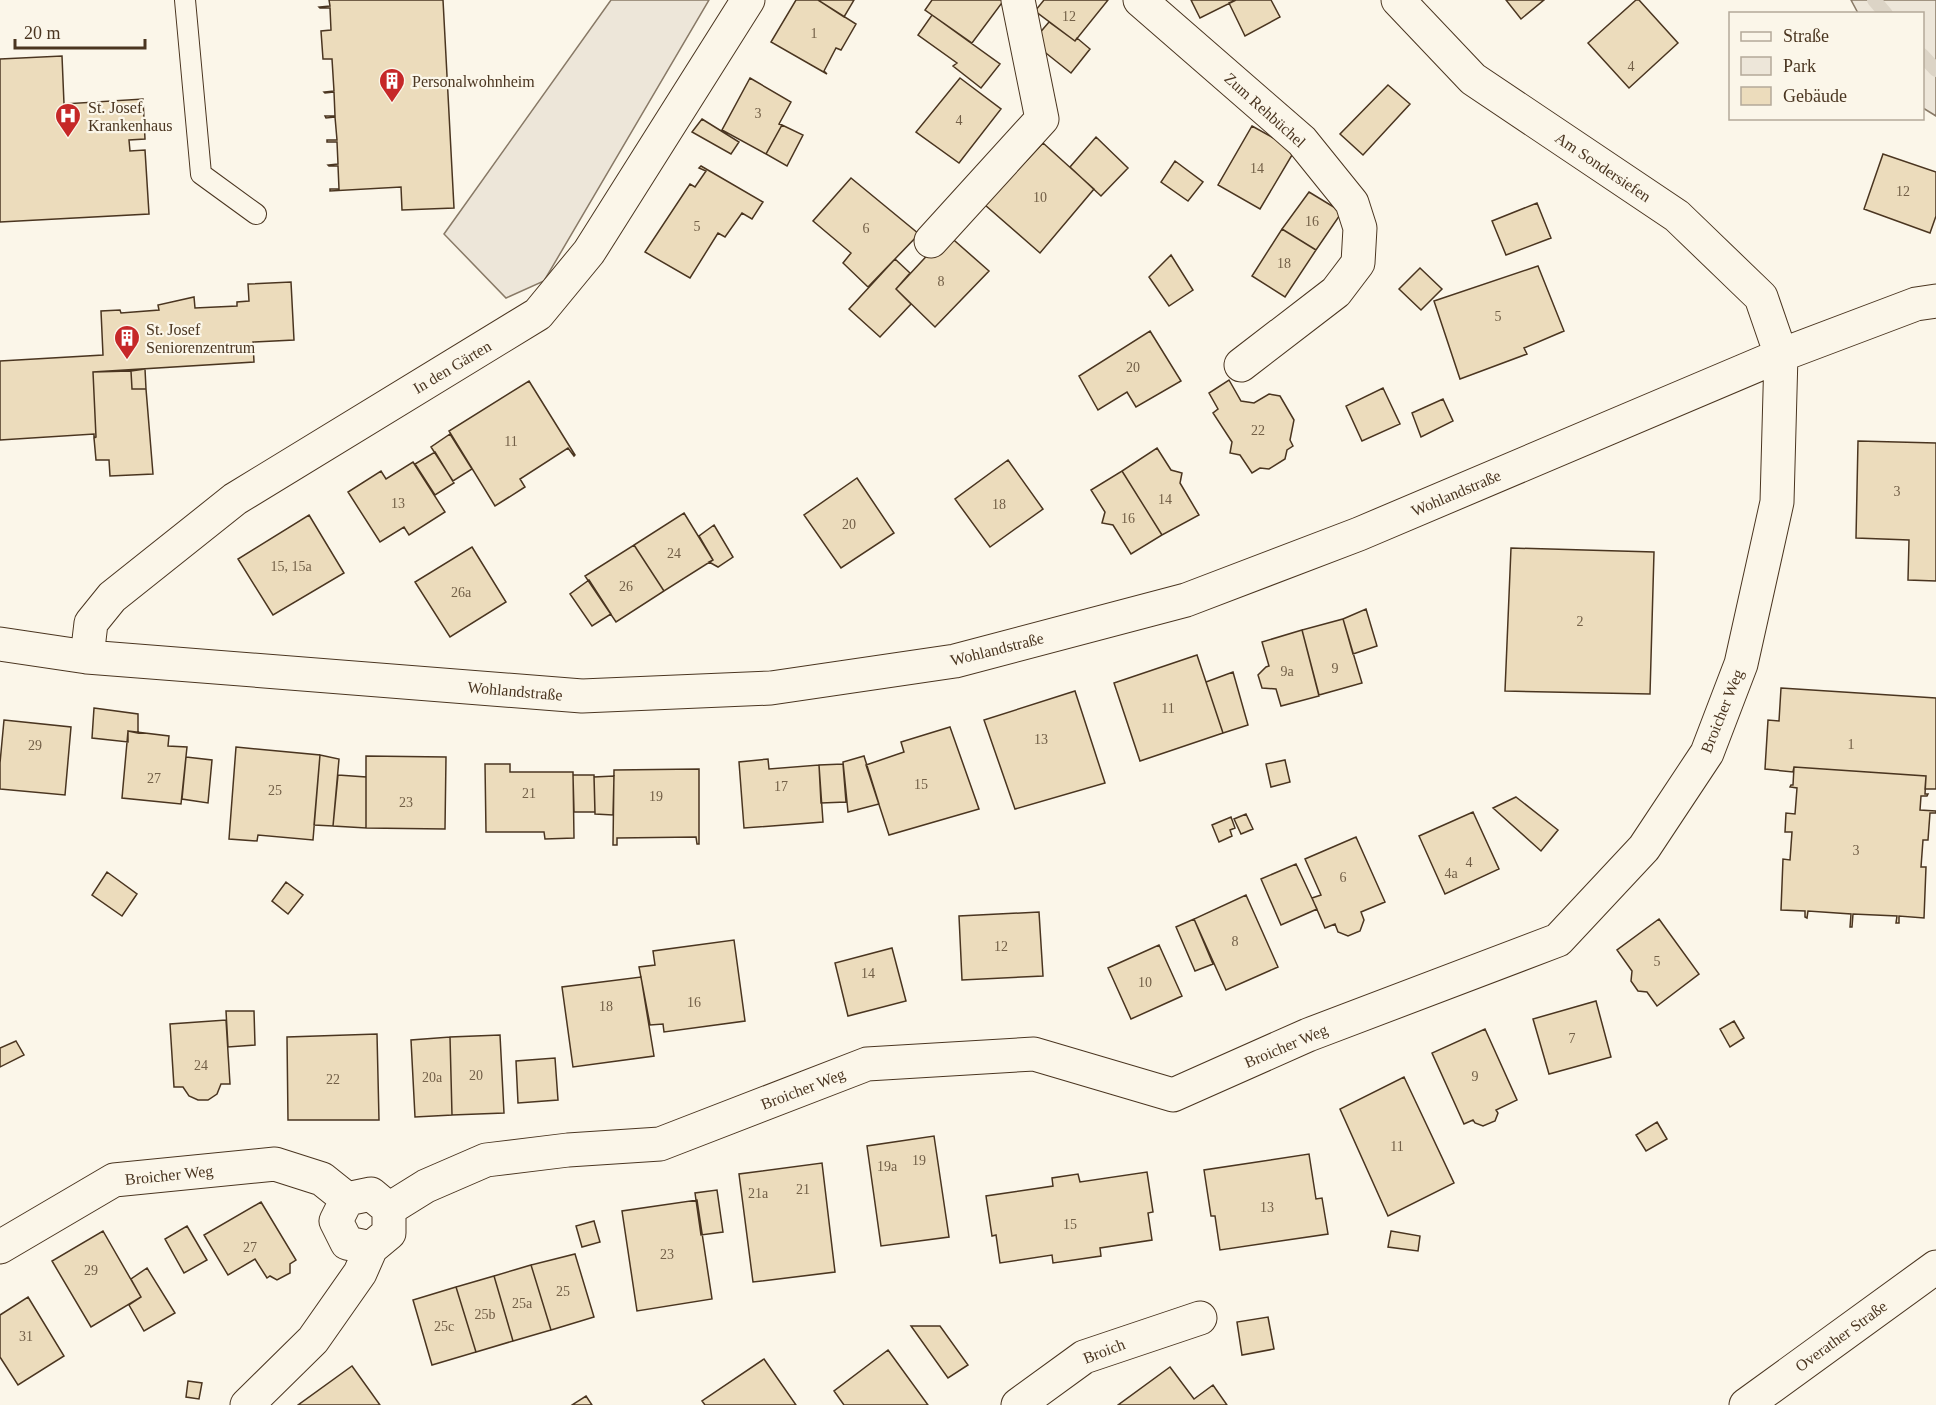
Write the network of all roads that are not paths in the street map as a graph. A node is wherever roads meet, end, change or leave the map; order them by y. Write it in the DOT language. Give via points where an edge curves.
graph roads {
  1 [pos="185,0"];
  2 [pos="748,0"];
  3 [pos="1018,0"];
  4 [pos="1140,0"];
  5 [pos="1398,0"];
  6 [pos="256,214"];
  7 [pos="931,241"];
  8 [pos="1936,301"];
  9 [pos="1781,355"];
  10 [pos="1241,365"];
  11 [pos="0,644"];
  12 [pos="87,657"];
  13 [pos="347,1199"];
  14 [pos="389,1209"];
  15 [pos="0,1247"];
  16 [pos="371,1248"];
  17 [pos="1936,1267"];
  18 [pos="1200,1318"];
  19 [pos="247,1405"];
  20 [pos="1018,1405"];
  21 [pos="1746,1405"];
  1 -- 6 [label="lane" via="201,174"];
  2 -- 12 [label="street, In den Gärten" via="589,252 538,314 235,499 112,597 91,623"];
  3 -- 7 [label="street" via="1042,118"];
  4 -- 10 [label="street, Zum Rehbüchel" via="1302,141 1352,203 1360,228 1358,263 1336,292"];
  5 -- 9 [label="street, Am Sondersiefen" via="1473,80 1677,216 1761,297"];
  8 -- 9 [label="street, Wohlandstraße" via="1916,304"];
  9 -- 12 [label="street, Wohlandstraße" via="1359,534 1186,600 955,661 771,688 582,696"];
  9 -- 14 [label="street, Broicher Weg" via="1777,502 1741,664 1707,753 1644,848 1558,940 1308,1035 1173,1095 1034,1054 867,1064 660,1144 486,1160 426,1186"];
  11 -- 12 [label="street, Wohlandstraße"];
  13 -- 14 [label="street" via="371,1194"];
  13 -- 15 [label="street, Broicher Weg" via="322,1179 275,1164 114,1180"];
  13 -- 16 [label="street" via="336,1221 343,1236 347,1243"];
  14 -- 16 [label="street" via="389,1233"];
  16 -- 19 [label="street" via="360,1273 313,1340"];
  17 -- 21 [label="street, Overather Straße"];
  18 -- 20 [label="street, Broich" via="1084,1357"];
}
